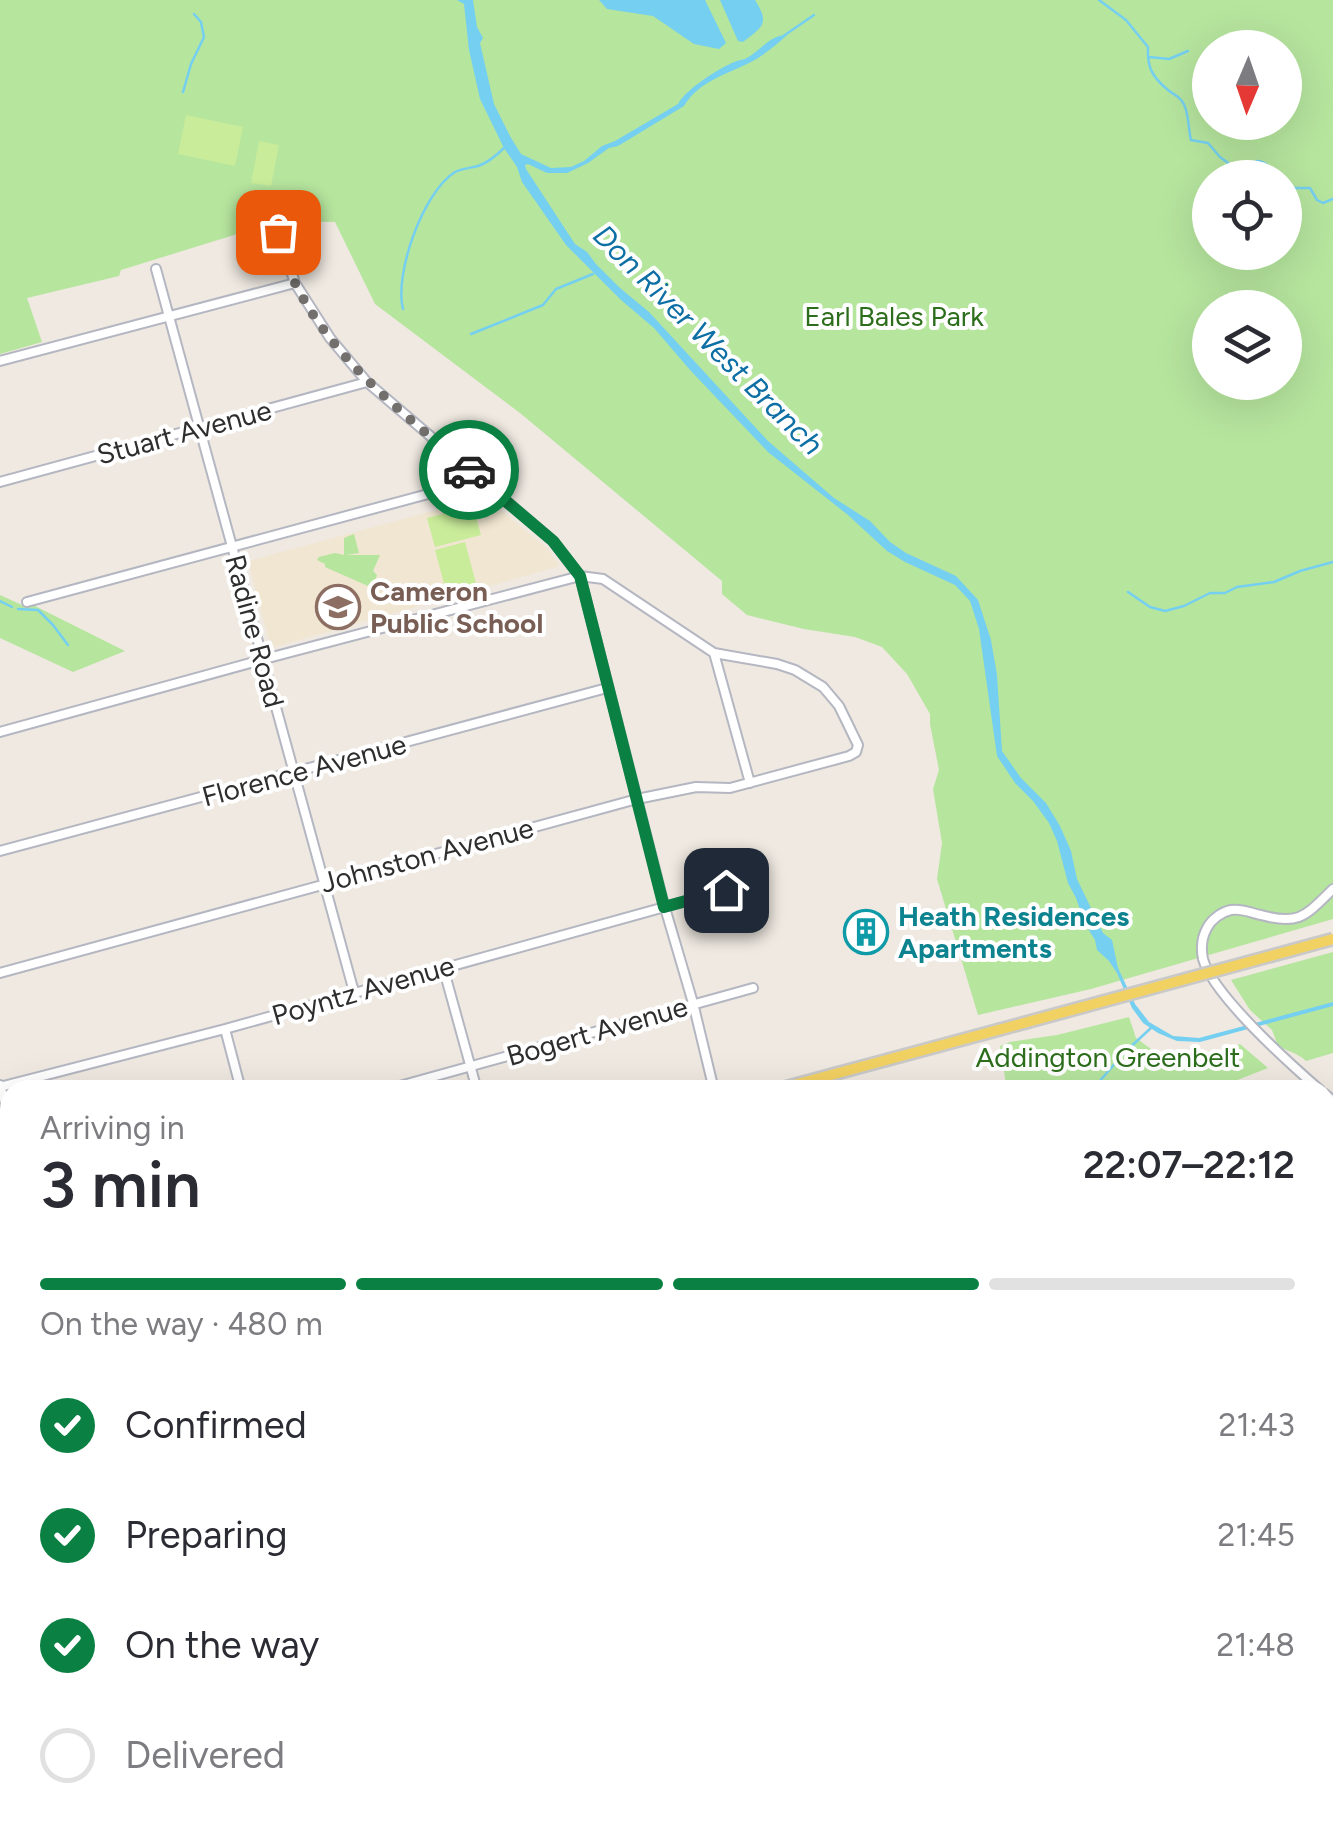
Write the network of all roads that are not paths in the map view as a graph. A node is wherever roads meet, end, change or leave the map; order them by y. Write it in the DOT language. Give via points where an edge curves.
graph roads {
  1 [pos="278,232"];
  2 [pos="156,269"];
  3 [pos="295,282"];
  4 [pos="170,316"];
  5 [pos="0,360"];
  6 [pos="367,382"];
  7 [pos="200,428"];
  8 [pos="480,480"];
  9 [pos="0,482"];
  10 [pos="232,546"];
  11 [pos="580,576"];
  12 [pos="27,602"];
  13 [pos="714,653"];
  14 [pos="264,659"];
  15 [pos="607,688"];
  16 [pos="1,729"];
  17 [pos="293,774"];
  18 [pos="750,783"];
  19 [pos="636,799"];
  20 [pos="0,851"];
  21 [pos="322,884"];
  22 [pos="1333,889"];
  23 [pos="726,890"];
  24 [pos="664,907"];
  25 [pos="1333,939"];
  26 [pos="443,967"];
  27 [pos="0,973"];
  28 [pos="753,988"];
  29 [pos="354,992"];
  30 [pos="692,1003"];
  31 [pos="225,1029"];
  32 [pos="471,1067"];
  33 [pos="24,1080"];
  34 [pos="238,1080"];
  35 [pos="422,1080"];
  36 [pos="474,1080"];
  37 [pos="711,1080"];
  38 [pos="811,1080"];
  39 [pos="1310,1080"];
  1 -- 3 [label="street"];
  2 -- 4 [label="street, Radine Road"];
  3 -- 4 [label="street"];
  3 -- 6 [label="street"];
  4 -- 5 [label="street"];
  4 -- 7 [label="street, Radine Road"];
  6 -- 7 [label="street, Stuart Avenue"];
  6 -- 8 [label="street"];
  7 -- 9 [label="street, Stuart Avenue"];
  7 -- 10 [label="street, Radine Road"];
  8 -- 10 [label="street"];
  8 -- 11 [label="street" via="553,541"];
  10 -- 12 [label="street"];
  10 -- 14 [label="street, Radine Road"];
  11 -- 13 [label="street" via="603,579"];
  11 -- 14 [label="street"];
  11 -- 15 [label="street"];
  13 -- 18 [label="street"];
  13 -- 18 [label="street, Johnston Avenue" via="778,664 823,687 858,745 856,752"];
  14 -- 16 [label="street"];
  14 -- 17 [label="street, Radine Road"];
  15 -- 17 [label="street, Florence Avenue"];
  15 -- 19 [label="street"];
  17 -- 20 [label="street, Florence Avenue"];
  17 -- 21 [label="street, Radine Road"];
  18 -- 19 [label="street, Johnston Avenue"];
  19 -- 21 [label="street, Johnston Avenue"];
  19 -- 24 [label="street"];
  21 -- 27 [label="street, Johnston Avenue"];
  21 -- 29 [label="street, Radine Road"];
  22 -- 39 [label="street" via="1293,920 1229,910 1213,920 1202,943 1218,986"];
  23 -- 24 [label="street, Poyntz Avenue"];
  24 -- 26 [label="street, Poyntz Avenue"];
  24 -- 30 [label="street"];
  25 -- 38 [label="main road, bridge"];
  26 -- 29 [label="street, Poyntz Avenue"];
  26 -- 32 [label="street"];
  28 -- 30 [label="street, Bogert Avenue"];
  29 -- 31 [label="street, Poyntz Avenue"];
  30 -- 32 [label="street, Bogert Avenue"];
  30 -- 37 [label="street"];
  31 -- 33 [label="street, Poyntz Avenue"];
  31 -- 34 [label="street"];
  32 -- 35 [label="street, Bogert Avenue"];
  32 -- 36 [label="street"];
}
